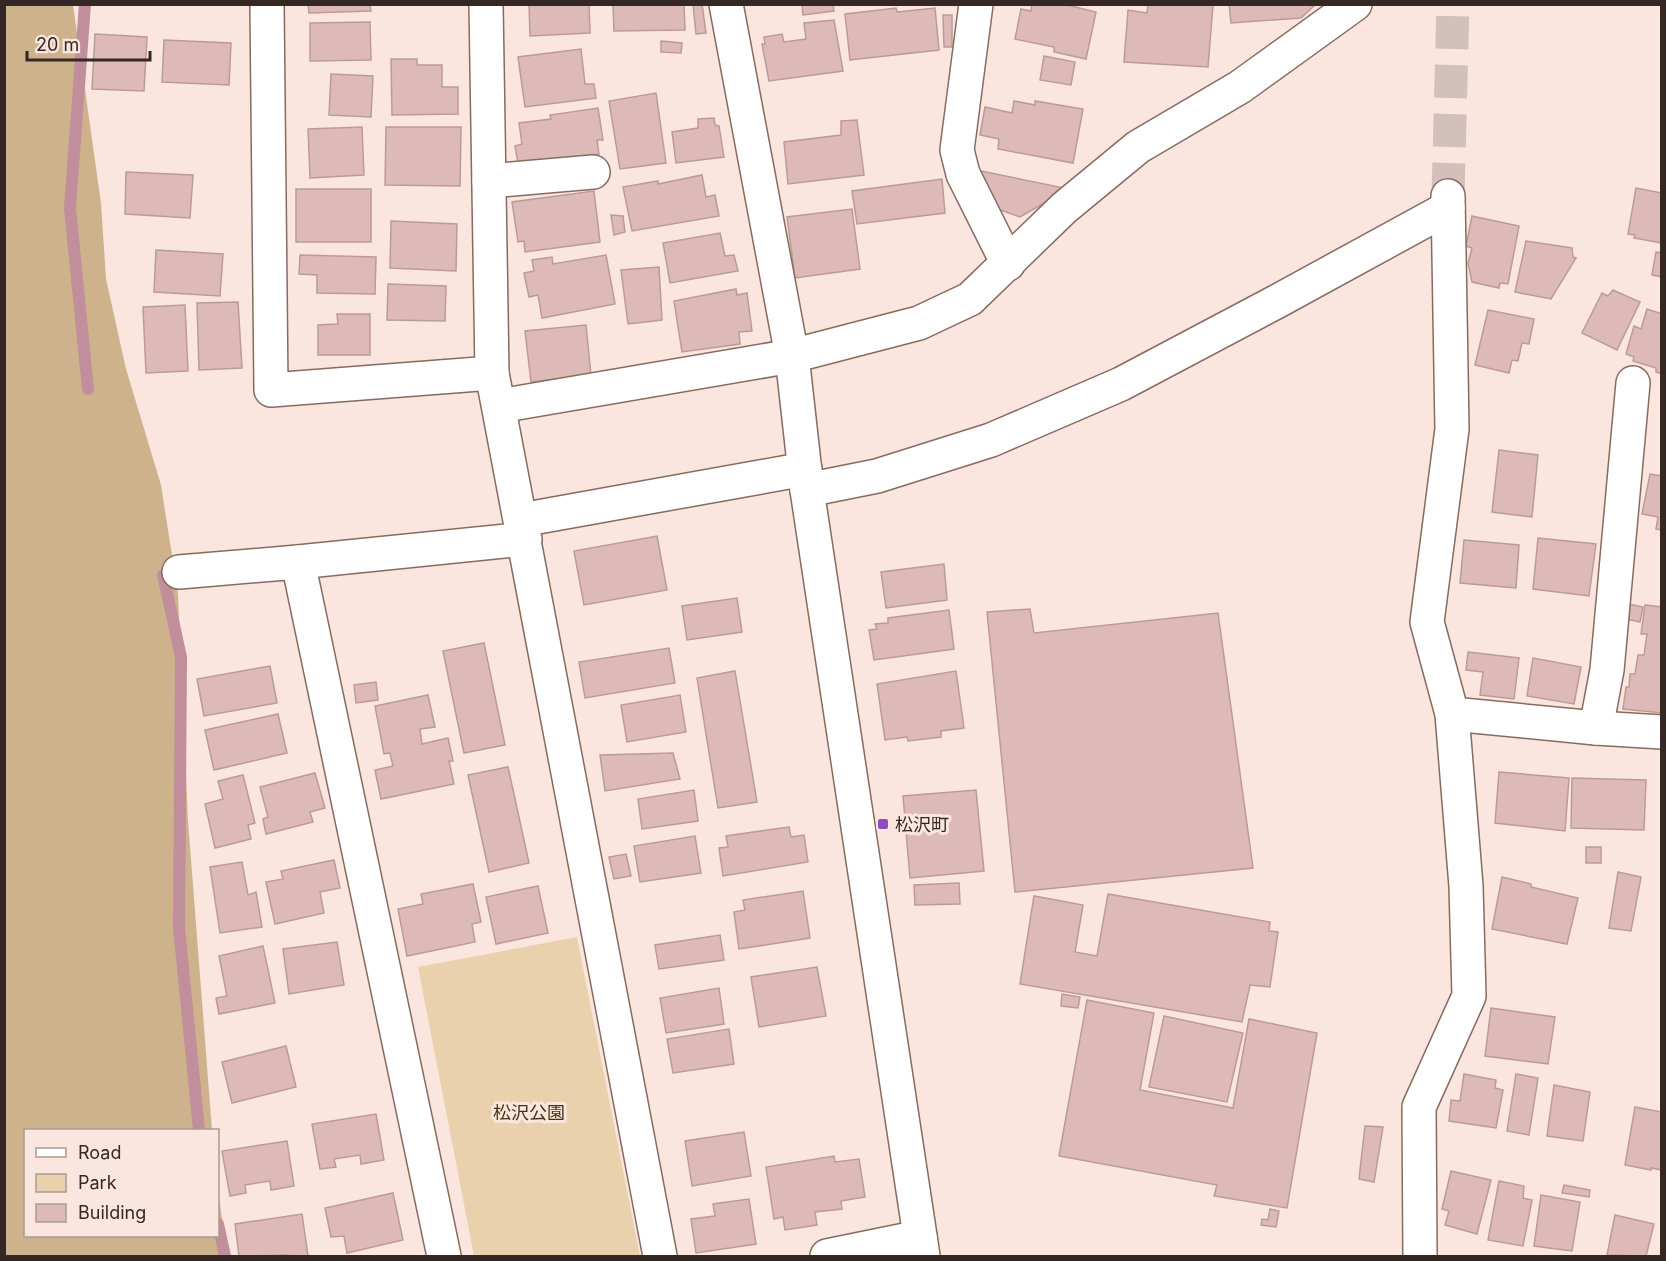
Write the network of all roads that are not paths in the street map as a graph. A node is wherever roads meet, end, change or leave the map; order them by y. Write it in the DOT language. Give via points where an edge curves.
graph roads {
  1 [pos="267,4"];
  2 [pos="486,4"];
  3 [pos="726,4"];
  4 [pos="976,4"];
  5 [pos="1354,4"];
  6 [pos="593,172"];
  7 [pos="489,181"];
  8 [pos="1008,264"];
  9 [pos="792,356"];
  10 [pos="492,373"];
  11 [pos="1633,383"];
  12 [pos="499,406"];
  13 [pos="806,480"];
  14 [pos="523,529"];
  15 [pos="298,562"];
  16 [pos="179,572"];
  17 [pos="1452,714"];
  18 [pos="1596,728"];
  19 [pos="1662,732"];
  20 [pos="921,1247"];
  21 [pos="444,1257"];
  22 [pos="660,1257"];
  23 [pos="827,1257"];
  24 [pos="1420,1257"];
  1 -- 10 [label="street" via="271,390"];
  2 -- 7 [label="street"];
  3 -- 9 [label="street"];
  4 -- 8 [label="street" via="957,150 963,174"];
  5 -- 8 [label="street" via="1240,87 1138,147 1064,208"];
  6 -- 7 [label="street"];
  7 -- 10 [label="street"];
  8 -- 9 [label="street" via="969,299 919,323"];
  9 -- 12 [label="street"];
  9 -- 13 [label="street"];
  10 -- 12 [label="street"];
  11 -- 18 [label="street" via="1607,670"];
  12 -- 14 [label="street"];
  13 -- 14 [label="street"];
  13 -- 17 [label="street" via="876,476 991,440 1121,384 1276,303 1448,202 1452,429 1427,622"];
  13 -- 20 [label="street"];
  14 -- 15 [label="street"];
  14 -- 22 [label="street"];
  15 -- 16 [label="street"];
  15 -- 21 [label="street"];
  17 -- 18 [label="street"];
  17 -- 24 [label="street" via="1466,885 1469,996 1419,1107"];
  18 -- 19 [label="street"];
  20 -- 23 [label="street"];
}
